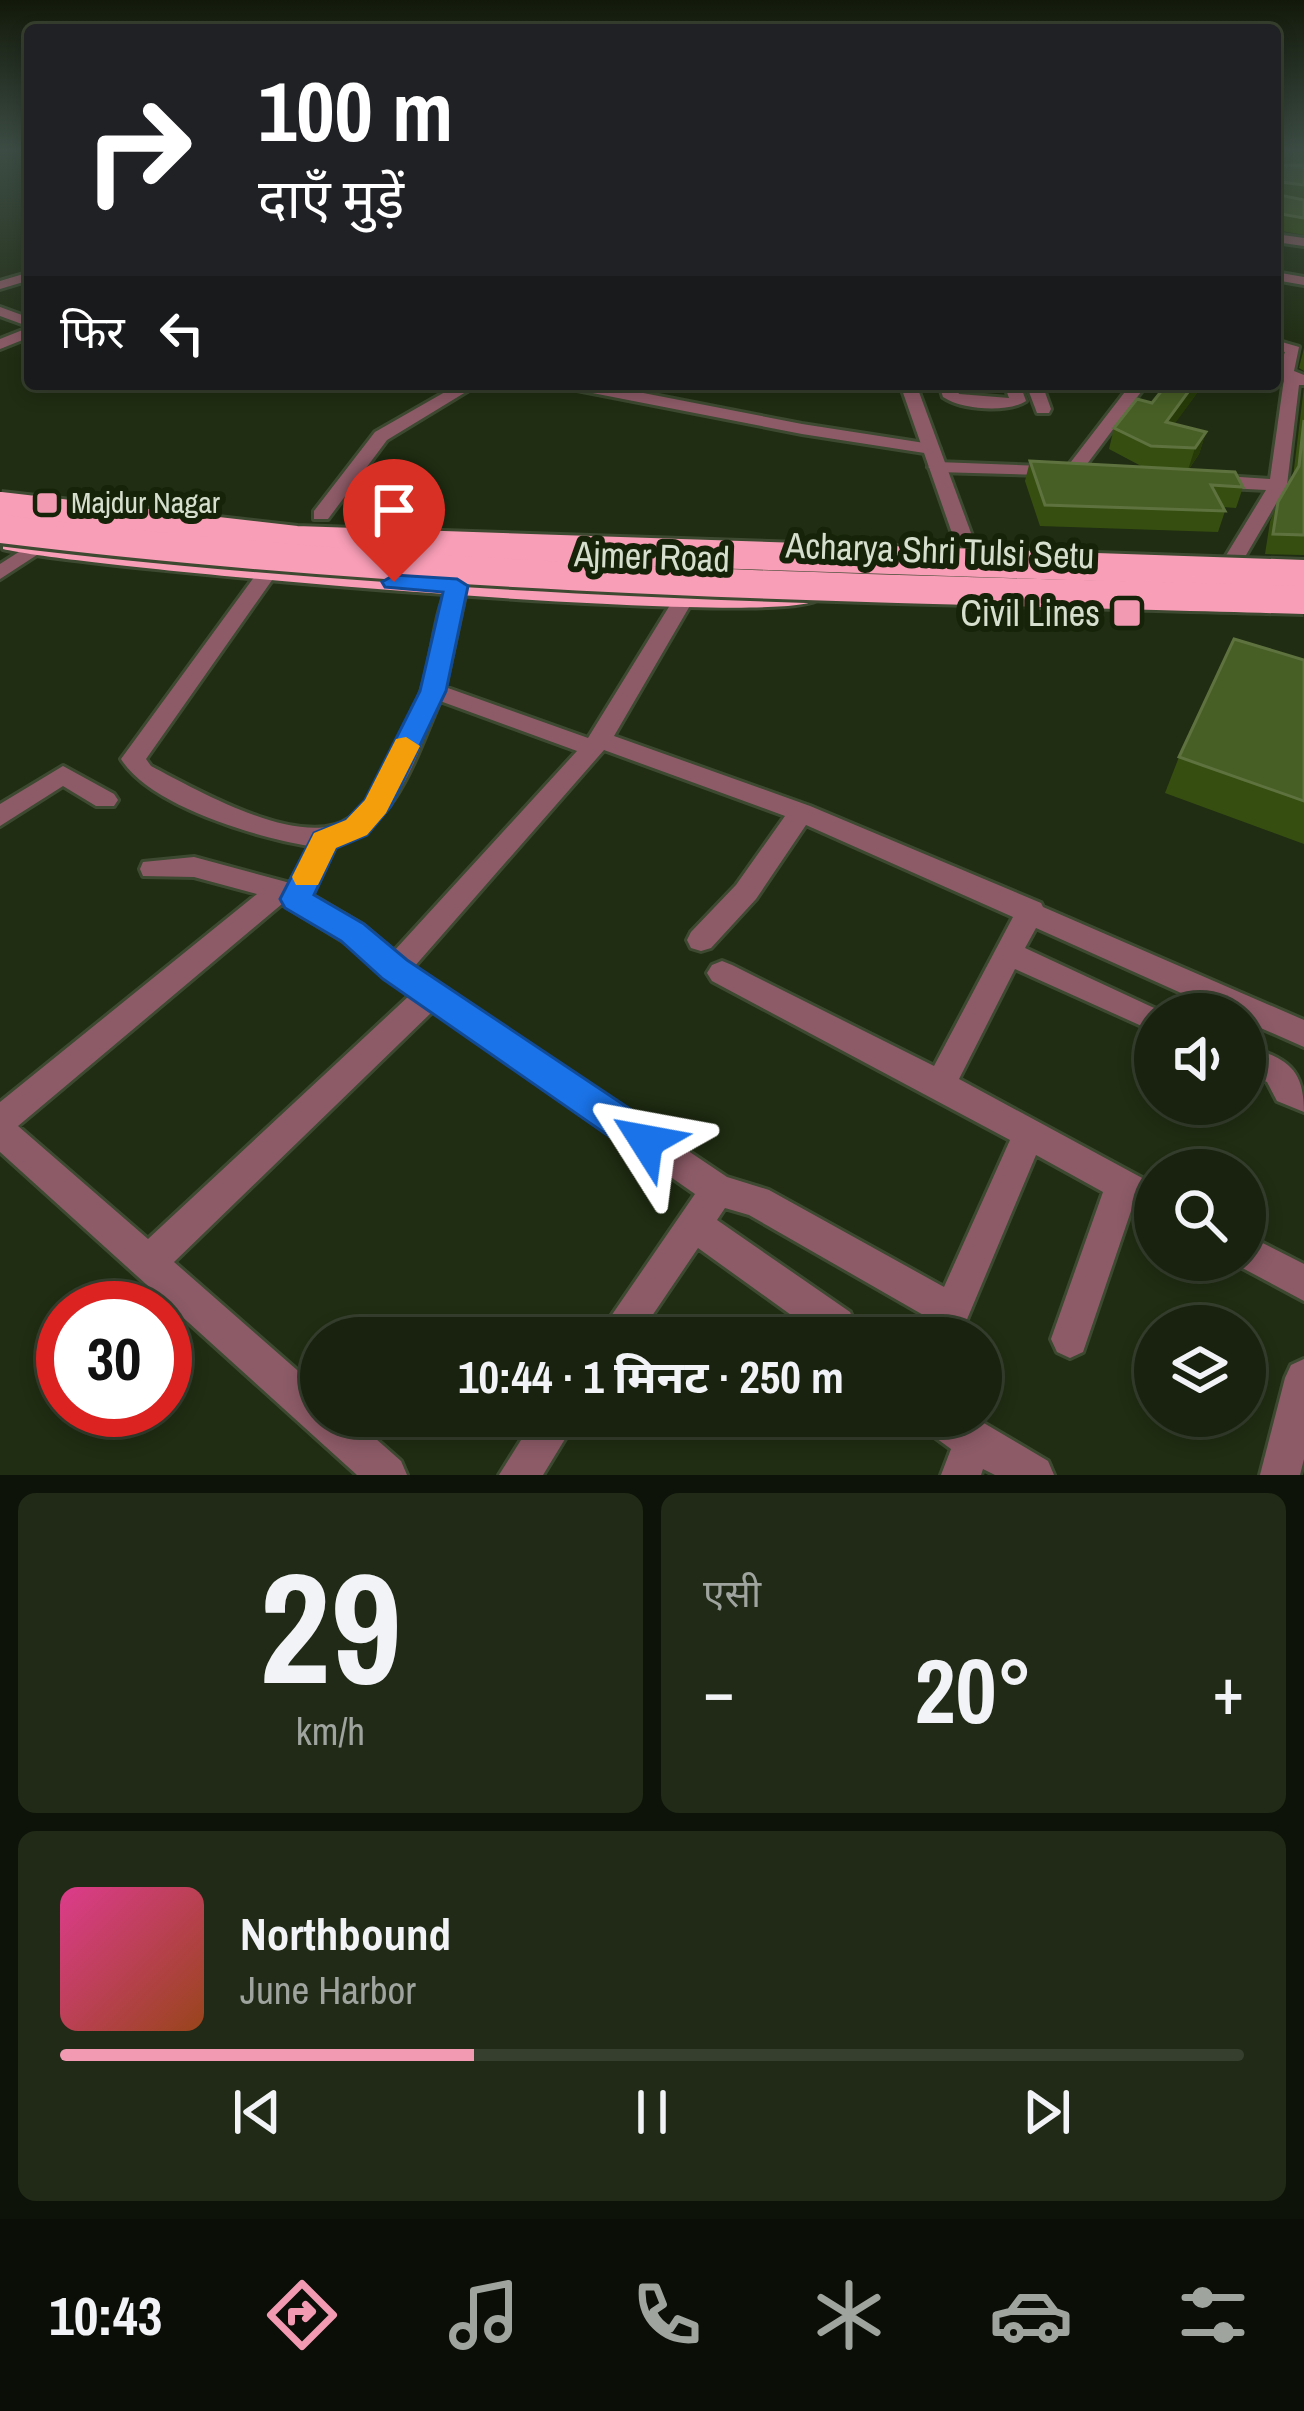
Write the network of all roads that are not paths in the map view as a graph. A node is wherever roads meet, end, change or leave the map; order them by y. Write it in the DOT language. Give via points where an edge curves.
graph roads {
  1 [pos="1299,351"];
  2 [pos="1298,379"];
  3 [pos="461,390"];
  4 [pos="600,390"];
  5 [pos="668,390"];
  6 [pos="910,390"];
  7 [pos="948,390"];
  8 [pos="1014,390"];
  9 [pos="1036,390"];
  10 [pos="1134,390"];
  11 [pos="665,404"];
  12 [pos="1043,409"];
  13 [pos="934,458"];
  14 [pos="1072,472"];
  15 [pos="1095,473"];
  16 [pos="1186,479"];
  17 [pos="1278,485"];
  18 [pos="0,501"];
  19 [pos="52,503"];
  20 [pos="321,515"];
  21 [pos="1,537"];
  22 [pos="36,547"];
  23 [pos="971,555"];
  24 [pos="1229,567"];
  25 [pos="1304,571"];
  26 [pos="0,573"];
  27 [pos="267,573"];
  28 [pos="457,586"];
  29 [pos="685,597"];
  30 [pos="1304,600"];
  31 [pos="986,604"];
  32 [pos="1304,614"];
  33 [pos="433,691"];
  34 [pos="596,744"];
  35 [pos="105,800"];
  36 [pos="801,812"];
  37 [pos="0,818"];
  38 [pos="325,841"];
  39 [pos="153,869"];
  40 [pos="288,895"];
  41 [pos="1030,910"];
  42 [pos="701,940"];
  43 [pos="1008,953"];
  44 [pos="395,969"];
  45 [pos="722,973"];
  46 [pos="431,994"];
  47 [pos="1134,1010"];
  48 [pos="1304,1034"];
  49 [pos="1266,1067"];
  50 [pos="940,1084"];
  51 [pos="1304,1098"];
  52 [pos="0,1121"];
  53 [pos="0,1131"];
  54 [pos="1029,1134"];
  55 [pos="1123,1185"];
  56 [pos="718,1190"];
  57 [pos="1134,1191"];
  58 [pos="694,1224"];
  59 [pos="1266,1262"];
  60 [pos="148,1263"];
  61 [pos="1304,1283"];
  62 [pos="630,1317"];
  63 [pos="826,1317"];
  64 [pos="1070,1339"];
  65 [pos="1304,1378"];
  66 [pos="545,1437"];
  67 [pos="967,1458"];
  68 [pos="387,1475"];
  69 [pos="519,1475"];
  70 [pos="1034,1475"];
  71 [pos="1280,1475"];
  1 -- 2 [label="street" via="1285,373"];
  2 -- 17 [label="street"];
  3 -- 20 [label="street" via="381,436"];
  4 -- 11 [label="street"];
  5 -- 11 [label="street"];
  6 -- 13 [label="street"];
  7 -- 8 [label="street" via="956,399 1012,403"];
  9 -- 12 [label="street"];
  10 -- 14 [label="street"];
  11 -- 13 [label="street"];
  13 -- 14 [label="street"];
  13 -- 23 [label="street"];
  14 -- 15 [label="street"];
  16 -- 17 [label="street"];
  17 -- 24 [label="street"];
  18 -- 19 [label="highway, Ajmer Road"];
  18 -- 25 [label="highway, Acharya Shri Tulsi Setu, bridge" via="296,540"];
  19 -- 21 [label="highway"];
  19 -- 23 [label="highway, Ajmer Road" via="296,532"];
  21 -- 22 [label="highway, Ajmer Road"];
  21 -- 30 [label="highway, Acharya Shri Tulsi Setu, bridge" via="433,571"];
  22 -- 26 [label="street"];
  22 -- 27 [label="highway, Ajmer Road"];
  23 -- 24 [label="highway, Ajmer Road"];
  23 -- 31 [label="street"];
  24 -- 25 [label="highway, Ajmer Road"];
  27 -- 28 [label="highway, Ajmer Road"];
  27 -- 38 [label="street" via="133,759 142,772 194,798"];
  28 -- 29 [label="highway, Ajmer Road"];
  28 -- 33 [label="street"];
  29 -- 31 [label="highway, Ajmer Road"];
  29 -- 34 [label="street"];
  31 -- 32 [label="highway, Ajmer Road"];
  33 -- 34 [label="street"];
  33 -- 38 [label="street" via="376,806 357,827"];
  34 -- 36 [label="street"];
  34 -- 44 [label="street"];
  35 -- 37 [label="street" via="63,774"];
  36 -- 41 [label="street"];
  36 -- 42 [label="street"];
  38 -- 40 [label="street"];
  39 -- 40 [label="street" via="194,867"];
  40 -- 44 [label="street"];
  40 -- 52 [label="street"];
  41 -- 43 [label="street"];
  41 -- 48 [label="street"];
  43 -- 47 [label="street"];
  43 -- 50 [label="street"];
  44 -- 46 [label="street"];
  45 -- 50 [label="street"];
  46 -- 56 [label="street"];
  46 -- 60 [label="street"];
  49 -- 51 [label="street"];
  50 -- 54 [label="street"];
  53 -- 60 [label="street"];
  54 -- 55 [label="street"];
  54 -- 56 [label="street" via="952,1310 758,1201"];
  55 -- 57 [label="street"];
  55 -- 64 [label="street"];
  56 -- 58 [label="street"];
  58 -- 62 [label="street"];
  58 -- 63 [label="street"];
  59 -- 61 [label="street"];
  60 -- 68 [label="street"];
  65 -- 71 [label="street"];
  66 -- 69 [label="street"];
  67 -- 70 [label="street"];
}
